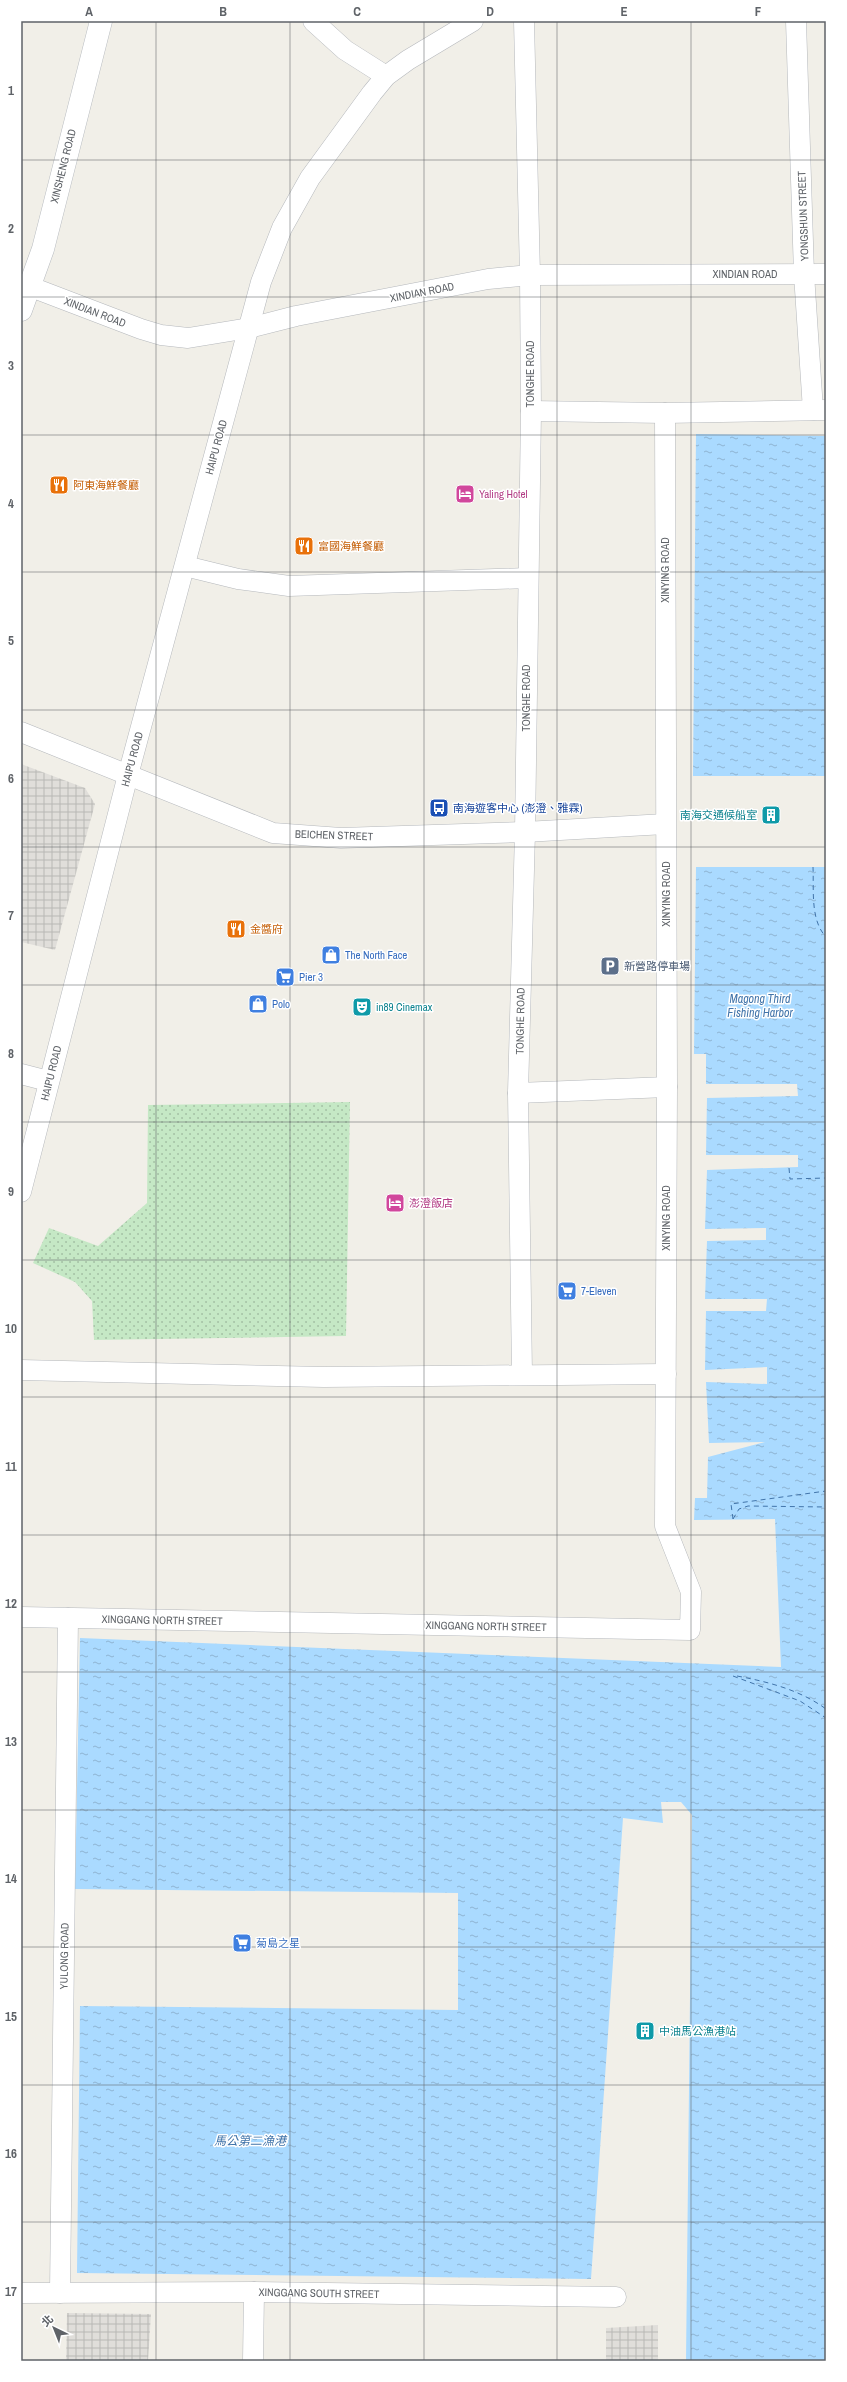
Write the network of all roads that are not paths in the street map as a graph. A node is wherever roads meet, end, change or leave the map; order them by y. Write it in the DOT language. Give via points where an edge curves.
graph roads {
  1 [pos="101,21"];
  2 [pos="313,21"];
  3 [pos="473,21"];
  4 [pos="524,21"];
  5 [pos="796,21"];
  6 [pos="386,76"];
  7 [pos="804,274"];
  8 [pos="826,274"];
  9 [pos="530,275"];
  10 [pos="26,290"];
  11 [pos="21,310"];
  12 [pos="249,328"];
  13 [pos="819,410"];
  14 [pos="531,411"];
  15 [pos="665,414"];
  16 [pos="185,566"];
  17 [pos="527,578"];
  18 [pos="21,732"];
  19 [pos="128,775"];
  20 [pos="665,824"];
  21 [pos="525,832"];
  22 [pos="21,1074"];
  23 [pos="48,1081"];
  24 [pos="667,1087"];
  25 [pos="518,1093"];
  26 [pos="21,1192"];
  27 [pos="21,1370"];
  28 [pos="522,1374"];
  29 [pos="666,1374"];
  30 [pos="21,1617"];
  31 [pos="68,1618"];
  32 [pos="254,2292"];
  33 [pos="21,2293"];
  34 [pos="60,2294"];
  35 [pos="616,2298"];
  36 [pos="253,2361"];
  1 -- 10 [label="main road, XINSHENG ROAD" via="43,249"];
  2 -- 6 [label="street" via="345,50"];
  3 -- 6 [label="street, HAIPU ROAD"];
  4 -- 9 [label="street, TONGHE ROAD"];
  5 -- 7 [label="street, YONGSHUN STREET"];
  6 -- 12 [label="street, HAIPU ROAD" via="328,151 289,216 261,282"];
  7 -- 8 [label="street, XINDIAN ROAD"];
  7 -- 9 [label="street, XINDIAN ROAD"];
  7 -- 13 [label="street, YONGSHUN STREET"];
  9 -- 12 [label="street, XINDIAN ROAD" via="488,279 296,316"];
  9 -- 14 [label="street, TONGHE ROAD"];
  10 -- 11 [label="main road, XINSHENG ROAD"];
  10 -- 12 [label="street, XINDIAN ROAD" via="161,335 188,338"];
  12 -- 16 [label="street, HAIPU ROAD"];
  13 -- 15 [label="street"];
  14 -- 15 [label="street"];
  14 -- 17 [label="street, TONGHE ROAD"];
  15 -- 20 [label="street, XINYING ROAD"];
  16 -- 17 [label="street" via="238,579 289,586"];
  16 -- 19 [label="street, HAIPU ROAD"];
  17 -- 21 [label="street, TONGHE ROAD"];
  18 -- 19 [label="street, BEICHEN STREET"];
  19 -- 21 [label="street, BEICHEN STREET" via="273,833 341,838"];
  19 -- 23 [label="street, HAIPU ROAD"];
  20 -- 21 [label="street, BEICHEN STREET"];
  20 -- 24 [label="street, XINYING ROAD"];
  21 -- 25 [label="street, TONGHE ROAD"];
  22 -- 23 [label="street"];
  23 -- 26 [label="street, HAIPU ROAD"];
  24 -- 25 [label="street"];
  24 -- 29 [label="street, XINYING ROAD"];
  25 -- 28 [label="street, TONGHE ROAD"];
  27 -- 28 [label="street" via="324,1377"];
  28 -- 29 [label="street"];
  29 -- 31 [label="street, XINGGANG NORTH STREET" via="665,1526 691,1592 690,1630"];
  30 -- 31 [label="street, XINGGANG NORTH STREET"];
  31 -- 34 [label="street, YULONG ROAD"];
  32 -- 34 [label="street, XINGGANG SOUTH STREET"];
  32 -- 35 [label="street, XINGGANG SOUTH STREET"];
  32 -- 36 [label="street"];
  33 -- 34 [label="street, XINGGANG SOUTH STREET"];
}
